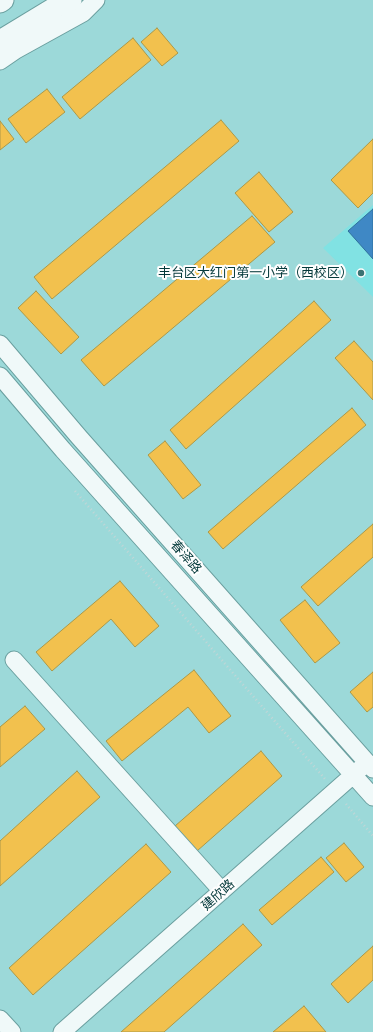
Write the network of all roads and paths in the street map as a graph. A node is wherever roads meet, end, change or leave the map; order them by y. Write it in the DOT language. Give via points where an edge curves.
graph roads {
  1 [pos="3,0"];
  2 [pos="71,0"];
  3 [pos="96,0"];
  4 [pos="0,2"];
  5 [pos="0,41"];
  6 [pos="0,61"];
  7 [pos="0,344"];
  8 [pos="0,376"];
  9 [pos="74,490"];
  10 [pos="14,660"];
  11 [pos="371,763"];
  12 [pos="353,775"];
  13 [pos="335,791"];
  14 [pos="373,798"];
  15 [pos="373,836"];
  16 [pos="222,891"];
  17 [pos="0,1019"];
  18 [pos="12,1032"];
  19 [pos="62,1032"];
  1 -- 4 [label="main road"];
  2 -- 5 [label="main road"];
  3 -- 6 [label="street" via="83,13"];
  7 -- 11 [label="street, 春泽路" via="84,442"];
  8 -- 12 [label="street, 春泽路" via="68,456"];
  9 -- 13 [label="path"];
  10 -- 16 [label="street"];
  11 -- 12 [label="street, 建欣路"];
  12 -- 13 [label="street, 建欣路"];
  12 -- 14 [label="street, 春泽路"];
  13 -- 15 [label="path"];
  13 -- 16 [label="street, 建欣路"];
  16 -- 19 [label="street, 建欣路"];
  17 -- 18 [label="street"];
}
